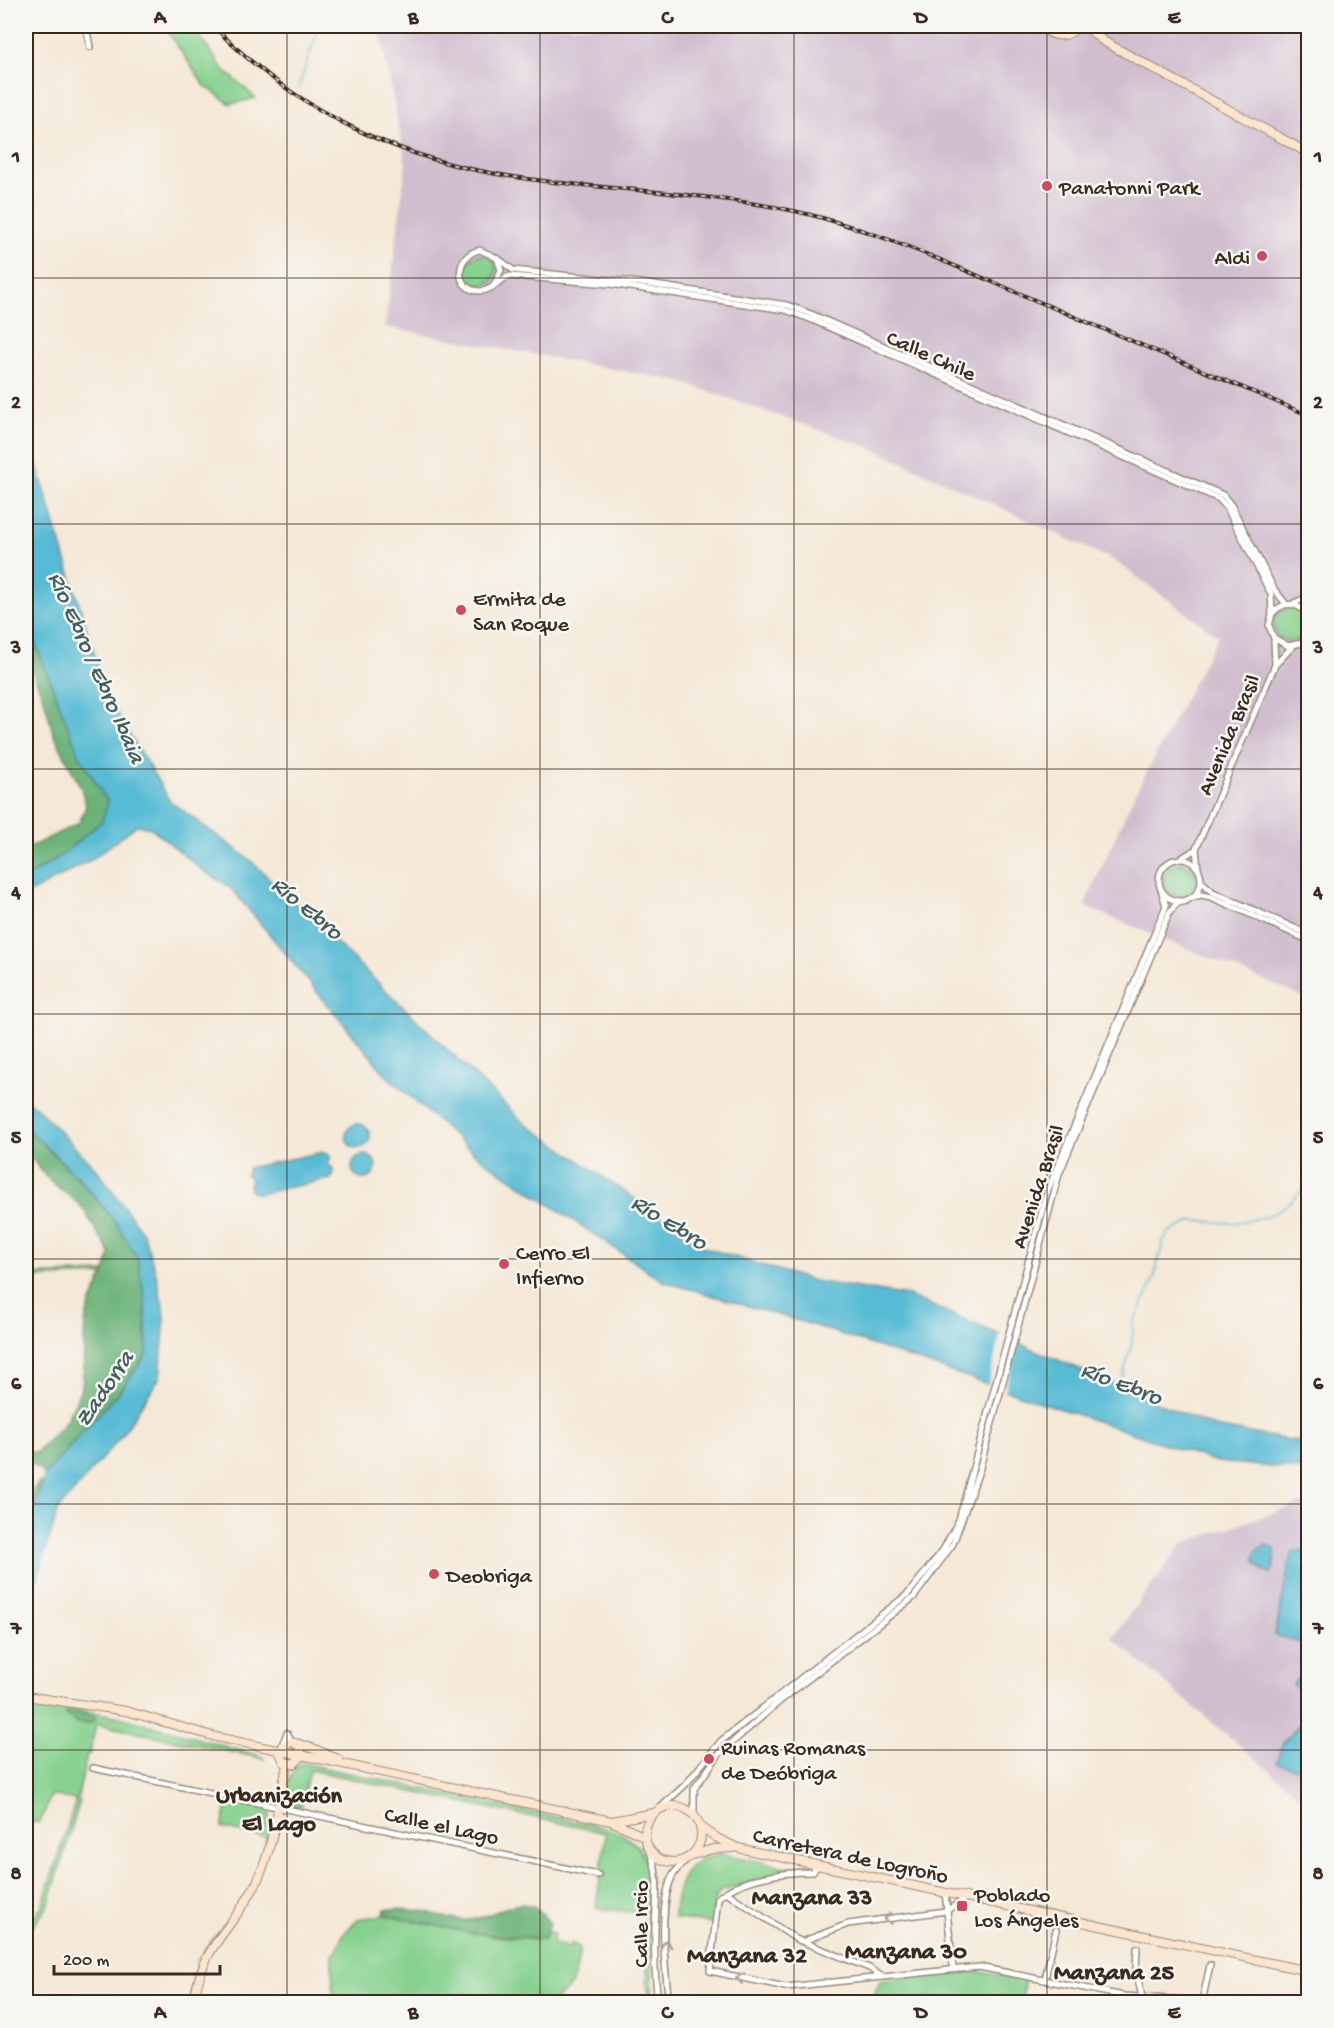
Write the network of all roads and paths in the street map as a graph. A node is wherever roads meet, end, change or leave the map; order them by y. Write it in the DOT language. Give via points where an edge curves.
graph roads {
  1 [pos="86,26"];
  2 [pos="1042,26"];
  3 [pos="1078,26"];
  4 [pos="1085,26"];
  5 [pos="1071,33"];
  6 [pos="1097,38"];
  7 [pos="90,47"];
  8 [pos="1308,153"];
  9 [pos="497,258"];
  10 [pos="493,287"];
  11 [pos="1308,597"];
  12 [pos="1288,604"];
  13 [pos="1272,614"];
  14 [pos="1308,616"];
  15 [pos="1308,634"];
  16 [pos="1274,638"];
  17 [pos="1306,640"];
  18 [pos="1294,645"];
  19 [pos="1275,665"];
  20 [pos="1196,849"];
  21 [pos="1180,859"];
  22 [pos="1198,869"];
  23 [pos="1202,881"];
  24 [pos="1161,889"];
  25 [pos="1192,898"];
  26 [pos="1186,901"];
  27 [pos="1308,934"];
  28 [pos="1308,940"];
  29 [pos="1152,946"];
  30 [pos="26,1696"];
  31 [pos="778,1700"];
  32 [pos="216,1737"];
  33 [pos="294,1742"];
  34 [pos="281,1748"];
  35 [pos="302,1755"];
  36 [pos="281,1760"];
  37 [pos="294,1764"];
  38 [pos="356,1767"];
  39 [pos="93,1768"];
  40 [pos="286,1770"];
  41 [pos="278,1807"];
  42 [pos="657,1811"];
  43 [pos="694,1815"];
  44 [pos="611,1821"];
  45 [pos="700,1826"];
  46 [pos="645,1837"];
  47 [pos="648,1848"];
  48 [pos="738,1848"];
  49 [pos="690,1857"];
  50 [pos="818,1865"];
  51 [pos="598,1875"];
  52 [pos="726,1892"];
  53 [pos="945,1892"];
  54 [pos="958,1895"];
  55 [pos="968,1897"];
  56 [pos="946,1911"];
  57 [pos="1056,1930"];
  58 [pos="813,1940"];
  59 [pos="799,1941"];
  60 [pos="812,1947"];
  61 [pos="1137,1948"];
  62 [pos="1210,1965"];
  63 [pos="953,1968"];
  64 [pos="1308,1971"];
  65 [pos="881,1977"];
  66 [pos="1045,1979"];
  67 [pos="1130,2000"];
  68 [pos="1142,2000"];
  69 [pos="1308,2001"];
  70 [pos="194,2002"];
  71 [pos="658,2002"];
  72 [pos="669,2002"];
  73 [pos="1202,2002"];
  74 [pos="1217,2002"];
  75 [pos="1269,2002"];
  1 -- 7 [label="street"];
  2 -- 5 [label="main road" via="1057,36"];
  3 -- 5 [label="main road"];
  4 -- 6 [label="main road"];
  5 -- 6 [label="main road"];
  6 -- 8 [label="main road"];
  9 -- 10 [label="street" via="501,270"];
  9 -- 10 [label="street" via="480,250 468,254 461,265 461,278 469,288 482,291"];
  9 -- 12 [label="street, Calle Chile" via="513,270 620,280 793,306 1029,409 1223,495 1274,589"];
  10 -- 13 [label="street, Calle Chile" via="504,278 515,276 610,284 785,310 810,319 1219,499 1271,594"];
  11 -- 12 [label="street"];
  12 -- 13 [label="street"];
  12 -- 14 [label="street" via="1302,608"];
  13 -- 16 [label="street, Calle Chile" via="1269,626"];
  15 -- 17 [label="street"];
  16 -- 18 [label="street" via="1283,645"];
  16 -- 19 [label="street, Avenida Brasil"];
  17 -- 18 [label="street"];
  18 -- 19 [label="street, Avenida Brasil"];
  19 -- 20 [label="street, Avenida Brasil"];
  20 -- 21 [label="street"];
  20 -- 22 [label="street, Avenida Brasil"];
  21 -- 22 [label="street"];
  21 -- 24 [label="street" via="1163,868"];
  22 -- 23 [label="street"];
  23 -- 25 [label="street"];
  23 -- 27 [label="street" via="1213,892"];
  24 -- 26 [label="street" via="1168,898"];
  24 -- 29 [label="street" via="1166,906"];
  25 -- 26 [label="street"];
  25 -- 28 [label="street" via="1211,897"];
  26 -- 29 [label="street" via="1171,909"];
  29 -- 31 [label="street, Avenida Brasil" via="1050,1182 959,1520 931,1567 908,1594"];
  30 -- 32 [label="main road" via="126,1711"];
  31 -- 42 [label="street" via="721,1741 686,1784"];
  31 -- 43 [label="street" via="720,1753 694,1789"];
  32 -- 34 [label="main road"];
  32 -- 36 [label="main road"];
  33 -- 34 [label="main road"];
  33 -- 35 [label="main road"];
  33 -- 38 [label="main road"];
  34 -- 35 [label="main road"];
  34 -- 36 [label="main road"];
  35 -- 37 [label="main road"];
  35 -- 38 [label="main road"];
  36 -- 37 [label="main road"];
  36 -- 40 [label="main road"];
  37 -- 40 [label="main road"];
  38 -- 44 [label="main road"];
  39 -- 41 [label="street, Calle el Lago"];
  40 -- 41 [label="main road"];
  41 -- 51 [label="street, Calle el Lago"];
  41 -- 70 [label="main road" via="271,1840 249,1896 206,1956"];
  42 -- 43 [label="main road" via="678,1806"];
  42 -- 44 [label="main road"];
  42 -- 46 [label="main road" via="645,1828"];
  43 -- 45 [label="main road"];
  44 -- 46 [label="main road"];
  45 -- 48 [label="main road, Carretera de Logroño"];
  45 -- 49 [label="main road" via="700,1842"];
  46 -- 47 [label="main road"];
  47 -- 49 [label="main road" via="671,1862"];
  47 -- 71 [label="street, Calle Ircio" via="657,1879 654,1950"];
  48 -- 49 [label="main road, Carretera de Logroño" via="713,1849"];
  48 -- 50 [label="main road, Carretera de Logroño"];
  72 -- 49 [label="street, Calle Ircio, one-way" via="668,1893 673,1876"];
  50 -- 52 [label="street" via="813,1872 760,1879"];
  50 -- 53 [label="main road, Carretera de Logroño"];
  52 -- 59 [label="street"];
  65 -- 52 [label="street, one-way" via="786,1987 710,1971 718,1898"];
  53 -- 54 [label="main road, Carretera de Logroño"];
  53 -- 56 [label="street"];
  54 -- 55 [label="main road, Carretera de Logroño"];
  54 -- 56 [label="street"];
  55 -- 56 [label="street"];
  55 -- 64 [label="main road, Carretera de Logroño"];
  56 -- 58 [label="street, one-way" via="848,1924"];
  56 -- 63 [label="street"];
  57 -- 66 [label="street"];
  58 -- 59 [label="street"];
  58 -- 60 [label="street"];
  59 -- 60 [label="street"];
  60 -- 65 [label="street" via="868,1968"];
  61 -- 68 [label="street" via="1135,1965"];
  62 -- 73 [label="street"];
  63 -- 65 [label="street"];
  63 -- 66 [label="street" via="993,1968"];
  66 -- 67 [label="street"];
  67 -- 68 [label="street"];
  68 -- 73 [label="street"];
  69 -- 75 [label="street"];
  73 -- 74 [label="street"];
}
